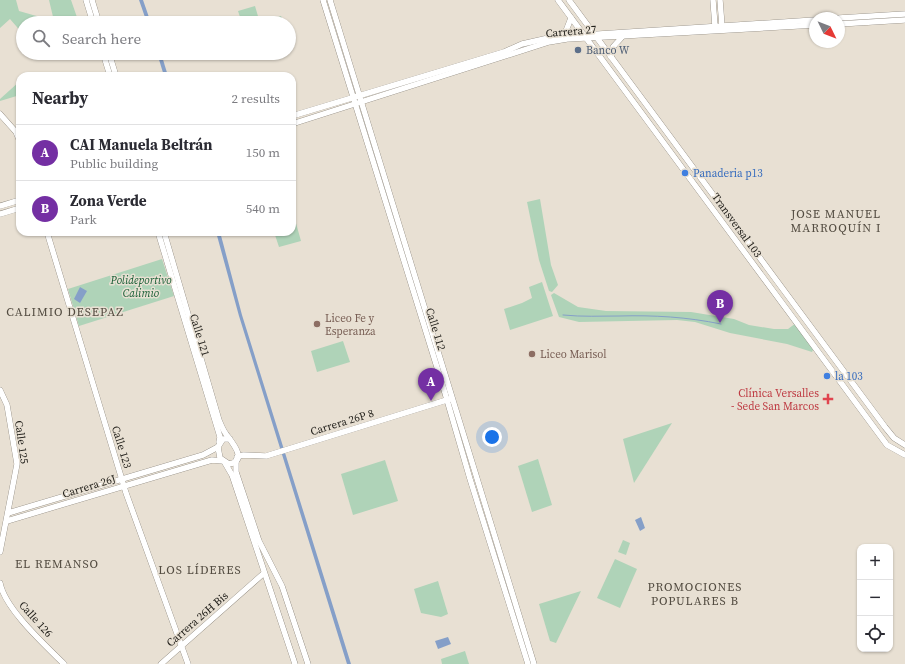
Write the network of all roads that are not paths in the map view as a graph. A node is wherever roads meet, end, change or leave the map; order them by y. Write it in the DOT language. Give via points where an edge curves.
graph roads {
  1 [pos="86,0"];
  2 [pos="92,0"];
  3 [pos="323,0"];
  4 [pos="330,0"];
  5 [pos="558,0"];
  6 [pos="569,0"];
  7 [pos="713,0"];
  8 [pos="720,0"];
  9 [pos="905,14"];
  10 [pos="92,16"];
  11 [pos="97,16"];
  12 [pos="571,18"];
  13 [pos="845,18"];
  14 [pos="584,20"];
  15 [pos="809,20"];
  16 [pos="905,20"];
  17 [pos="718,24"];
  18 [pos="845,24"];
  19 [pos="577,25"];
  20 [pos="809,25"];
  21 [pos="564,36"];
  22 [pos="585,37"];
  23 [pos="596,37"];
  24 [pos="622,37"];
  25 [pos="611,57"];
  26 [pos="105,60"];
  27 [pos="110,60"];
  28 [pos="109,72"];
  29 [pos="115,72"];
  30 [pos="356,97"];
  31 [pos="358,103"];
  32 [pos="0,114"];
  33 [pos="296,115"];
  34 [pos="296,123"];
  35 [pos="16,132"];
  36 [pos="701,178"];
  37 [pos="694,184"];
  38 [pos="709,189"];
  39 [pos="703,195"];
  40 [pos="16,201"];
  41 [pos="0,206"];
  42 [pos="16,209"];
  43 [pos="0,214"];
  44 [pos="48,236"];
  45 [pos="159,236"];
  46 [pos="165,236"];
  47 [pos="844,373"];
  48 [pos="839,380"];
  49 [pos="854,385"];
  50 [pos="0,390"];
  51 [pos="847,390"];
  52 [pos="449,400"];
  53 [pos="230,439"];
  54 [pos="905,445"];
  55 [pos="218,446"];
  56 [pos="905,455"];
  57 [pos="237,459"];
  58 [pos="224,462"];
  59 [pos="120,472"];
  60 [pos="130,480"];
  61 [pos="122,483"];
  62 [pos="116,485"];
  63 [pos="126,493"];
  64 [pos="18,511"];
  65 [pos="8,513"];
  66 [pos="19,518"];
  67 [pos="7,522"];
  68 [pos="0,552"];
  69 [pos="264,574"];
  70 [pos="0,583"];
  71 [pos="296,632"];
  72 [pos="285,635"];
  73 [pos="182,645"];
  74 [pos="64,664"];
  75 [pos="161,664"];
  76 [pos="188,664"];
  77 [pos="295,664"];
  78 [pos="308,664"];
  79 [pos="528,664"];
  80 [pos="534,664"];
  1 -- 10 [label="street"];
  2 -- 11 [label="street"];
  3 -- 30 [label="street, Calle 112"];
  4 -- 30 [label="street, Calle 112"];
  5 -- 12 [label="street, Transversal 103"];
  6 -- 14 [label="street, Transversal 103"];
  7 -- 17 [label="street"];
  8 -- 17 [label="street"];
  9 -- 13 [label="street"];
  12 -- 19 [label="street, Transversal 103"];
  12 -- 21 [label="street"];
  14 -- 19 [label="street" via="582,26"];
  14 -- 23 [label="street, Transversal 103"];
  15 -- 17 [label="street, Carrera 27"];
  16 -- 18 [label="street"];
  17 -- 23 [label="street, Carrera 27"];
  19 -- 22 [label="street, Transversal 103"];
  20 -- 24 [label="street, Carrera 27"];
  21 -- 22 [label="street, Carrera 27"];
  21 -- 30 [label="street, Carrera 27" via="522,44 502,53"];
  22 -- 23 [label="street, Carrera 27"];
  22 -- 31 [label="street, Carrera 27" via="534,46"];
  22 -- 37 [label="street, Transversal 103"];
  23 -- 24 [label="street, Carrera 27"];
  23 -- 25 [label="street, Transversal 103"];
  24 -- 25 [label="street" via="613,47"];
  25 -- 36 [label="street, Transversal 103"];
  26 -- 28 [label="street"];
  27 -- 29 [label="street"];
  30 -- 31 [label="street, Calle 112"];
  30 -- 33 [label="street, Carrera 27"];
  31 -- 34 [label="street, Carrera 27"];
  31 -- 52 [label="street, Calle 112"];
  32 -- 35 [label="street"];
  36 -- 37 [label="street" via="700,184"];
  36 -- 38 [label="street, Transversal 103"];
  37 -- 39 [label="street, Transversal 103"];
  38 -- 39 [label="street" via="703,188"];
  38 -- 47 [label="street, Transversal 103"];
  39 -- 48 [label="street, Transversal 103"];
  40 -- 41 [label="street"];
  42 -- 43 [label="street"];
  44 -- 59 [label="street, Calle 123"];
  45 -- 55 [label="street, Calle 121" via="220,437"];
  46 -- 53 [label="street, Calle 121" via="219,420"];
  47 -- 48 [label="street" via="844,379"];
  47 -- 49 [label="street, Transversal 103"];
  48 -- 51 [label="street, Transversal 103"];
  49 -- 51 [label="street" via="848,384"];
  49 -- 54 [label="street, Transversal 103" via="894,438"];
  50 -- 65 [label="street, Calle 125" via="7,404 17,464"];
  51 -- 56 [label="street, Transversal 103" via="886,445"];
  52 -- 57 [label="street, Carrera 26P 8" via="266,456 244,455"];
  52 -- 79 [label="street, Calle 112" via="470,480"];
  52 -- 80 [label="street, Calle 112"];
  53 -- 55 [label="street" via="223,439"];
  53 -- 57 [label="street" via="236,447"];
  55 -- 58 [label="street"];
  55 -- 60 [label="street, Carrera 26J" via="207,454"];
  57 -- 58 [label="street" via="231,464"];
  57 -- 71 [label="street" via="237,476 259,540 279,579"];
  58 -- 60 [label="street, Carrera 26J" via="214,459"];
  58 -- 69 [label="street" via="232,475"];
  59 -- 60 [label="street"];
  59 -- 61 [label="street, Calle 123"];
  59 -- 62 [label="street"];
  60 -- 61 [label="street, Carrera 26J"];
  60 -- 63 [label="street"];
  61 -- 62 [label="street, Carrera 26J"];
  61 -- 63 [label="street, Calle 123"];
  62 -- 63 [label="street"];
  62 -- 64 [label="street, Carrera 26J"];
  62 -- 66 [label="street, Carrera 26J"];
  63 -- 73 [label="street, Calle 123"];
  64 -- 65 [label="street, Carrera 26J"];
  64 -- 66 [label="street"];
  65 -- 67 [label="street, Calle 125"];
  66 -- 67 [label="street, Carrera 26J"];
  67 -- 68 [label="street"];
  69 -- 72 [label="street"];
  69 -- 73 [label="street, Carrera 26H Bis"];
  70 -- 74 [label="street, Calle 126" via="11,607"];
  71 -- 72 [label="street" via="289,629"];
  71 -- 78 [label="street"];
  72 -- 77 [label="street"];
  73 -- 75 [label="street, Carrera 26H Bis"];
  73 -- 76 [label="street, Calle 123"];
}
